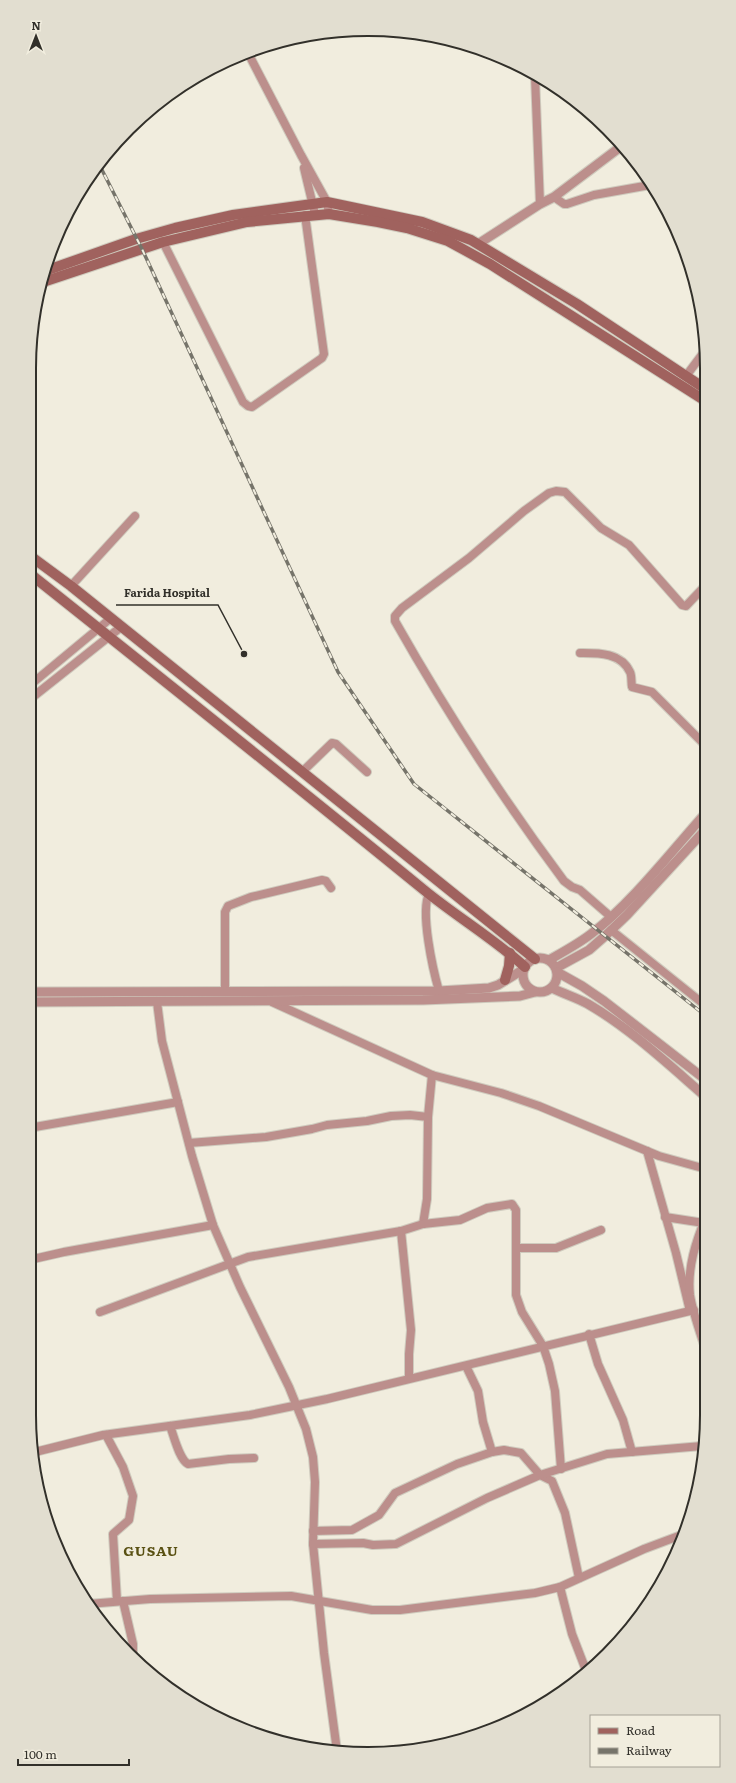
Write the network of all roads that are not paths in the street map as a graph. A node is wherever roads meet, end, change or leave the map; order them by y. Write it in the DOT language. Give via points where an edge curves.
graph roads {
  1 [pos="250,58"];
  2 [pos="535,81"];
  3 [pos="617,147"];
  4 [pos="301,155"];
  5 [pos="645,186"];
  6 [pos="554,197"];
  7 [pos="327,202"];
  8 [pos="313,203"];
  9 [pos="540,204"];
  10 [pos="329,214"];
  11 [pos="310,215"];
  12 [pos="163,242"];
  13 [pos="478,244"];
  14 [pos="51,269"];
  15 [pos="48,280"];
  16 [pos="700,358"];
  17 [pos="686,376"];
  18 [pos="700,385"];
  19 [pos="700,397"];
  20 [pos="135,516"];
  21 [pos="36,560"];
  22 [pos="36,579"];
  23 [pos="71,586"];
  24 [pos="700,591"];
  25 [pos="111,618"];
  26 [pos="121,626"];
  27 [pos="100,629"];
  28 [pos="109,637"];
  29 [pos="580,653"];
  30 [pos="36,680"];
  31 [pos="36,694"];
  32 [pos="700,740"];
  33 [pos="302,772"];
  34 [pos="367,772"];
  35 [pos="700,820"];
  36 [pos="700,835"];
  37 [pos="331,888"];
  38 [pos="429,894"];
  39 [pos="611,917"];
  40 [pos="611,930"];
  41 [pos="510,953"];
  42 [pos="535,959"];
  43 [pos="549,960"];
  44 [pos="525,968"];
  45 [pos="557,970"];
  46 [pos="505,980"];
  47 [pos="552,988"];
  48 [pos="225,991"];
  49 [pos="438,991"];
  50 [pos="36,992"];
  51 [pos="535,992"];
  52 [pos="700,1001"];
  53 [pos="36,1002"];
  54 [pos="157,1002"];
  55 [pos="272,1002"];
  56 [pos="432,1075"];
  57 [pos="700,1075"];
  58 [pos="700,1092"];
  59 [pos="178,1102"];
  60 [pos="428,1117"];
  61 [pos="36,1127"];
  62 [pos="189,1143"];
  63 [pos="647,1151"];
  64 [pos="700,1167"];
  65 [pos="665,1218"];
  66 [pos="700,1220"];
  67 [pos="423,1224"];
  68 [pos="213,1225"];
  69 [pos="601,1230"];
  70 [pos="401,1231"];
  71 [pos="700,1232"];
  72 [pos="516,1248"];
  73 [pos="36,1258"];
  74 [pos="230,1264"];
  75 [pos="692,1310"];
  76 [pos="100,1312"];
  77 [pos="700,1333"];
  78 [pos="589,1334"];
  79 [pos="543,1346"];
  80 [pos="466,1366"];
  81 [pos="409,1378"];
  82 [pos="296,1406"];
  83 [pos="170,1426"];
  84 [pos="106,1435"];
  85 [pos="698,1446"];
  86 [pos="38,1451"];
  87 [pos="492,1452"];
  88 [pos="632,1452"];
  89 [pos="254,1458"];
  90 [pos="561,1469"];
  91 [pos="540,1475"];
  92 [pos="313,1531"];
  93 [pos="677,1537"];
  94 [pos="313,1544"];
  95 [pos="579,1578"];
  96 [pos="560,1587"];
  97 [pos="318,1599"];
  98 [pos="120,1601"];
  99 [pos="95,1603"];
  100 [pos="133,1650"];
  101 [pos="585,1667"];
  102 [pos="336,1745"];
  1 -- 4 [label="street"];
  2 -- 9 [label="street"];
  3 -- 6 [label="street"];
  4 -- 7 [label="street"];
  4 -- 8 [label="street"];
  5 -- 6 [label="street" via="594,194 567,204"];
  6 -- 9 [label="street"];
  7 -- 8 [label="main road"];
  7 -- 10 [label="street"];
  7 -- 13 [label="main road" via="422,222"];
  8 -- 11 [label="street"];
  8 -- 14 [label="main road" via="234,215 175,228"];
  9 -- 13 [label="street"];
  10 -- 11 [label="main road"];
  10 -- 19 [label="main road" via="408,228 448,241 490,264"];
  11 -- 12 [label="main road" via="248,222"];
  11 -- 12 [label="street" via="324,354 322,358 252,407 243,402"];
  12 -- 15 [label="main road"];
  13 -- 17 [label="main road" via="577,304"];
  16 -- 17 [label="street"];
  17 -- 18 [label="main road"];
  20 -- 23 [label="street"];
  21 -- 23 [label="main road"];
  22 -- 27 [label="main road"];
  23 -- 25 [label="main road"];
  24 -- 39 [label="street" via="686,606 682,605 629,545 601,528 565,492 556,490 524,511 395,616 395,621 440,699 524,828 564,881 580,890"];
  25 -- 26 [label="main road"];
  25 -- 27 [label="street"];
  26 -- 28 [label="street"];
  26 -- 33 [label="main road"];
  27 -- 28 [label="main road"];
  27 -- 30 [label="street"];
  28 -- 31 [label="street"];
  28 -- 38 [label="main road"];
  29 -- 32 [label="street" via="601,653 615,657 630,672 632,687 652,692"];
  33 -- 34 [label="street" via="332,743"];
  33 -- 42 [label="main road"];
  35 -- 39 [label="street"];
  36 -- 40 [label="street"];
  37 -- 48 [label="street" via="322,880 251,897 228,906 225,912"];
  38 -- 41 [label="main road"];
  38 -- 49 [label="street" via="426,899 426,918"];
  39 -- 43 [label="street" via="591,934"];
  40 -- 45 [label="street" via="589,950"];
  40 -- 52 [label="street"];
  41 -- 44 [label="main road"];
  41 -- 46 [label="main road"];
  42 -- 43 [label="street"];
  42 -- 44 [label="street"];
  43 -- 45 [label="street"];
  44 -- 46 [label="street"];
  44 -- 51 [label="street" via="525,983"];
  45 -- 47 [label="street" via="558,978"];
  45 -- 57 [label="street" via="604,1001"];
  46 -- 49 [label="street" via="489,988"];
  47 -- 51 [label="street"];
  47 -- 58 [label="street" via="603,1013"];
  48 -- 49 [label="street"];
  48 -- 50 [label="street"];
  51 -- 55 [label="street" via="520,996 423,1000"];
  53 -- 54 [label="street"];
  54 -- 55 [label="street"];
  54 -- 59 [label="street" via="162,1041"];
  55 -- 56 [label="street"];
  56 -- 60 [label="street"];
  56 -- 63 [label="street" via="539,1106"];
  59 -- 61 [label="street"];
  59 -- 62 [label="street"];
  60 -- 62 [label="street" via="391,1116 266,1137"];
  60 -- 67 [label="street" via="427,1199"];
  62 -- 68 [label="street"];
  63 -- 64 [label="street"];
  63 -- 65 [label="street"];
  65 -- 66 [label="street"];
  65 -- 75 [label="street"];
  67 -- 70 [label="street"];
  67 -- 72 [label="street" via="460,1220 487,1208 512,1204 516,1210"];
  68 -- 73 [label="street"];
  68 -- 74 [label="street"];
  69 -- 72 [label="street" via="556,1248"];
  70 -- 74 [label="street" via="248,1257"];
  70 -- 81 [label="street" via="411,1330"];
  71 -- 75 [label="street" via="691,1267"];
  72 -- 79 [label="street" via="516,1295 522,1312"];
  74 -- 76 [label="street"];
  74 -- 82 [label="street"];
  75 -- 77 [label="street"];
  75 -- 78 [label="street"];
  78 -- 79 [label="street"];
  78 -- 88 [label="street" via="595,1357 623,1420"];
  79 -- 80 [label="street"];
  79 -- 90 [label="street" via="555,1391"];
  80 -- 81 [label="street"];
  80 -- 87 [label="street" via="478,1391 483,1422"];
  81 -- 82 [label="street"];
  82 -- 83 [label="street"];
  82 -- 92 [label="street" via="306,1429 313,1457"];
  83 -- 84 [label="street"];
  83 -- 89 [label="street" via="181,1456 188,1464"];
  84 -- 86 [label="street"];
  84 -- 98 [label="street" via="123,1466 133,1496 129,1520 113,1534"];
  85 -- 88 [label="street"];
  87 -- 91 [label="street" via="504,1450 521,1453"];
  87 -- 92 [label="street" via="457,1464 395,1493 379,1515 358,1528"];
  88 -- 90 [label="street" via="607,1454"];
  90 -- 91 [label="street"];
  91 -- 94 [label="street" via="487,1498 396,1544"];
  91 -- 95 [label="street" via="552,1481 561,1500"];
  92 -- 94 [label="street"];
  93 -- 95 [label="street"];
  94 -- 97 [label="street"];
  95 -- 96 [label="street"];
  96 -- 97 [label="street" via="535,1593 400,1610 372,1610"];
  96 -- 101 [label="street" via="572,1634"];
  97 -- 98 [label="street" via="291,1596"];
  97 -- 102 [label="street"];
  98 -- 99 [label="street"];
  98 -- 100 [label="street"];
}
